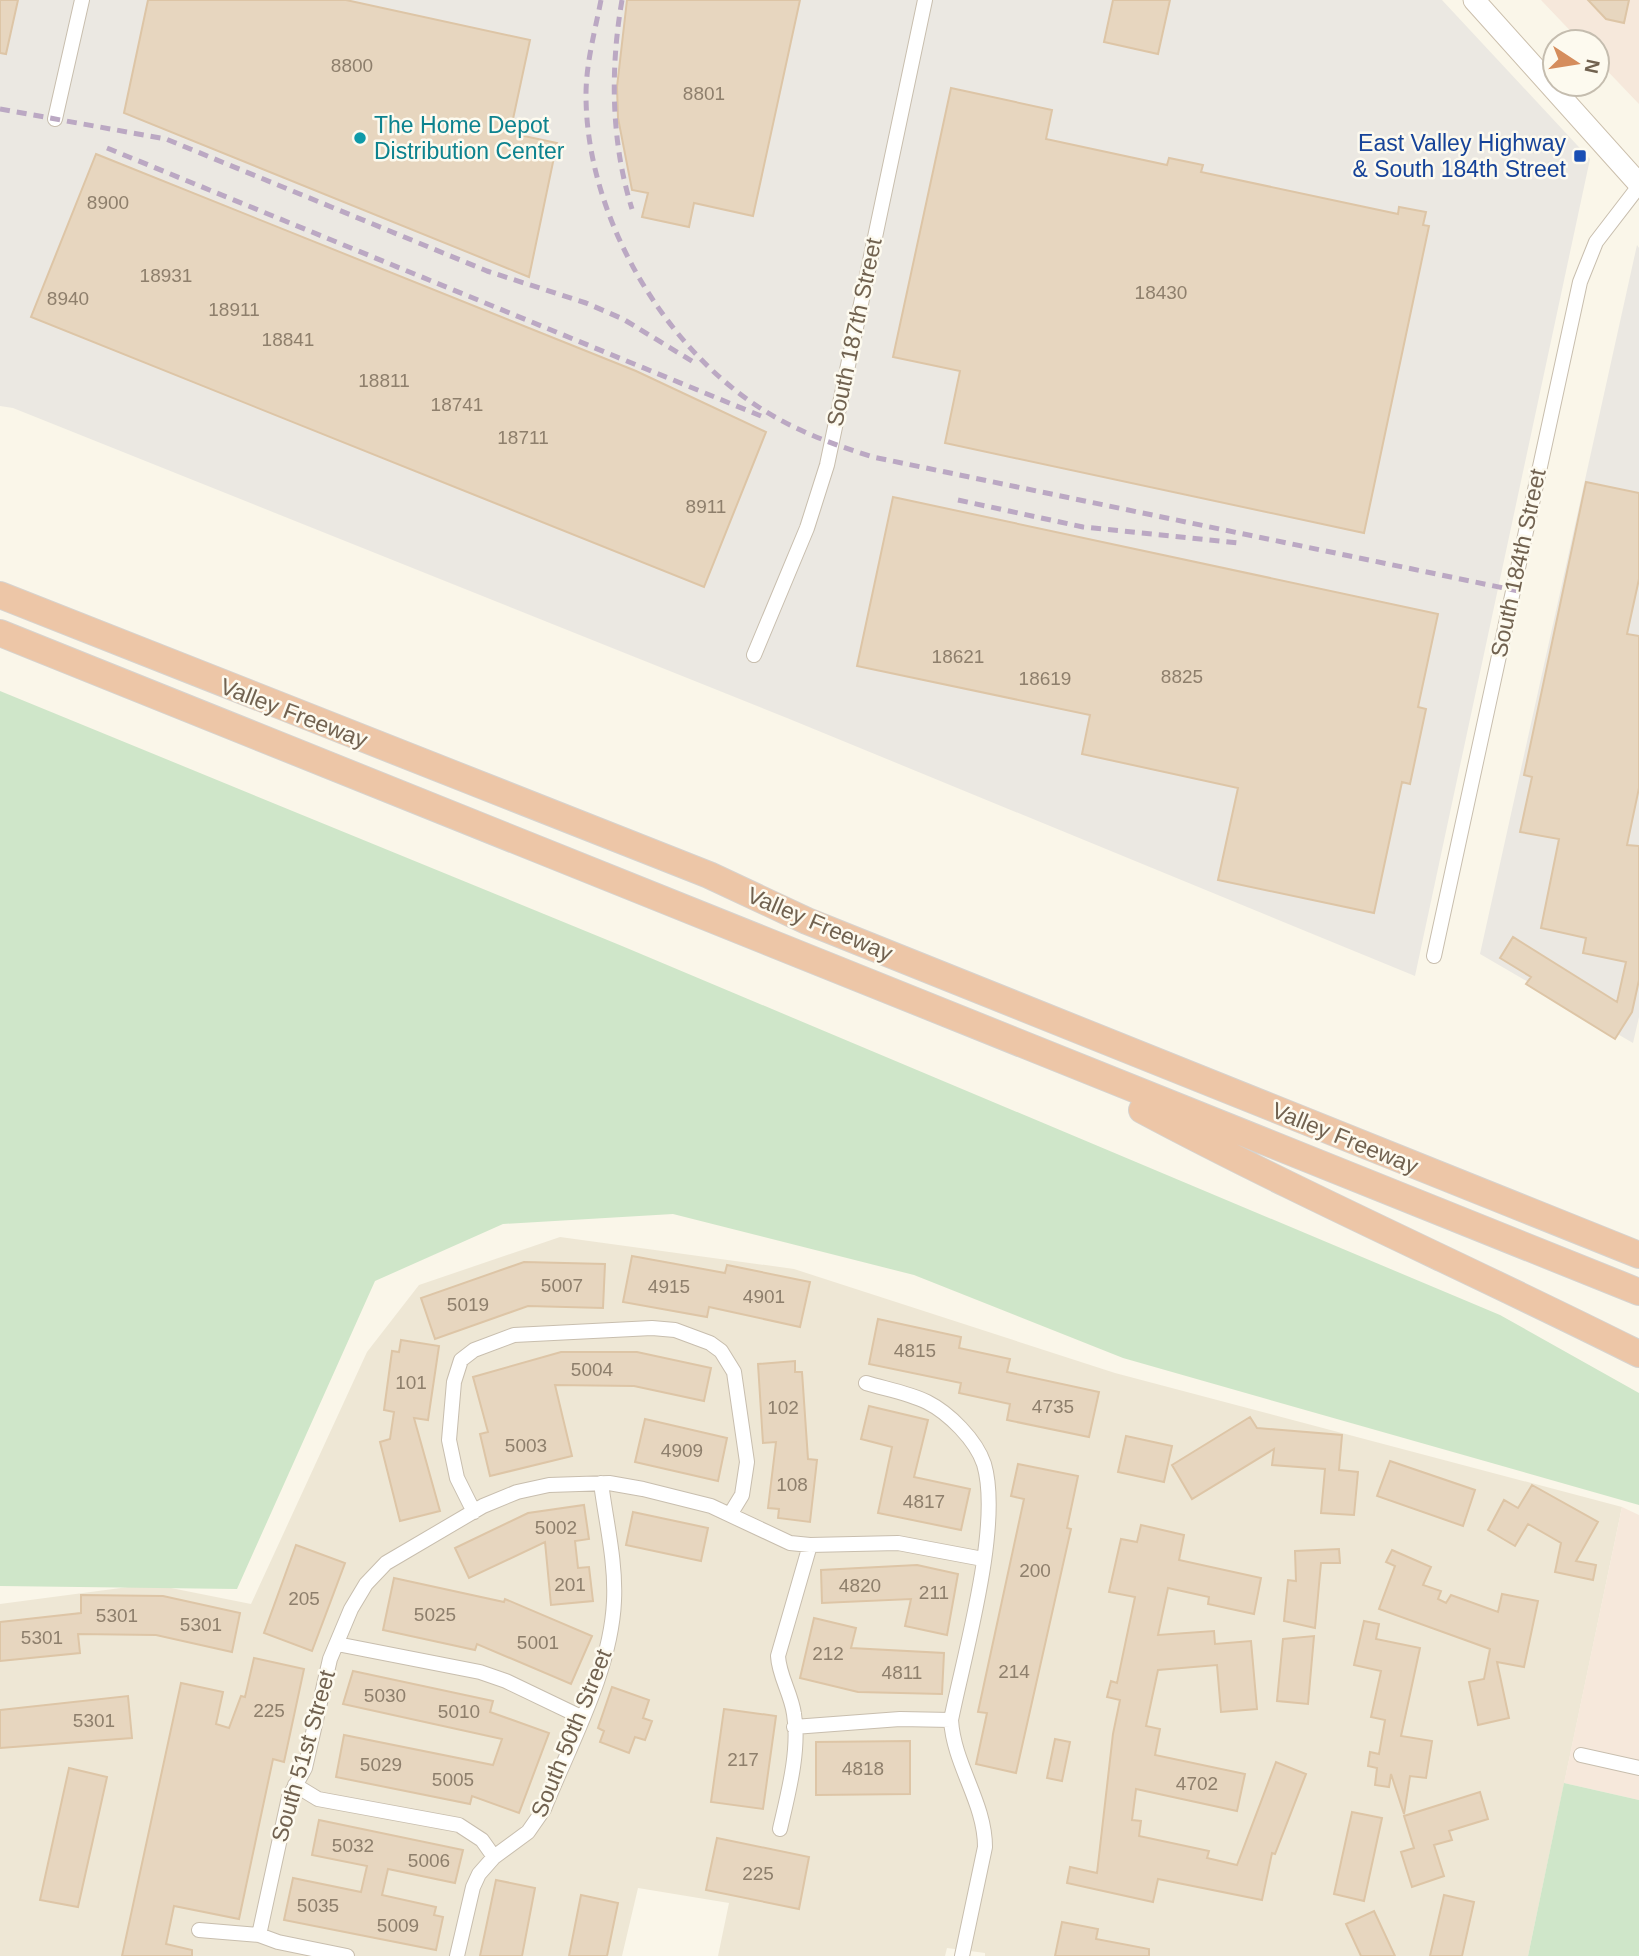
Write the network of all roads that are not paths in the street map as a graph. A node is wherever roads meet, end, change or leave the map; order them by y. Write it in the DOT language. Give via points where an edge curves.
graph roads {
  1 [pos="82,0"];
  2 [pos="925,0"];
  3 [pos="1474,0"];
  4 [pos="55,120"];
  5 [pos="1639,185"];
  6 [pos="0,595"];
  7 [pos="0,633"];
  8 [pos="0,649"];
  9 [pos="754,656"];
  10 [pos="1434,956"];
  11 [pos="1142,1110"];
  12 [pos="1639,1255"];
  13 [pos="1639,1292"];
  14 [pos="1639,1308"];
  15 [pos="1639,1354"];
  16 [pos="866,1383"];
  17 [pos="601,1483"];
  18 [pos="474,1512"];
  19 [pos="731,1513"];
  20 [pos="810,1545"];
  21 [pos="983,1559"];
  22 [pos="337,1644"];
  23 [pos="581,1717"];
  24 [pos="951,1720"];
  25 [pos="794,1727"];
  26 [pos="1581,1755"];
  27 [pos="1639,1768"];
  28 [pos="295,1785"];
  29 [pos="780,1829"];
  30 [pos="494,1857"];
  31 [pos="199,1930"];
  32 [pos="259,1935"];
  33 [pos="347,1956"];
  34 [pos="457,1956"];
  35 [pos="962,1956"];
  1 -- 4 [label="street"];
  2 -- 9 [label="street, South 187th Street" via="827,465 807,528"];
  3 -- 5 [label="main road"];
  5 -- 10 [label="street, South 184th Street" via="1596,242 1580,282"];
  6 -- 12 [label="highway, Valley Freeway" via="709,875 820,926"];
  7 -- 13 [label="highway"];
  8 -- 11 [label="highway, Valley Freeway" via="461,831"];
  11 -- 14 [label="highway, Valley Freeway"];
  11 -- 15 [label="highway" via="1256,1171 1479,1273"];
  16 -- 21 [label="street" via="928,1402 972,1442 988,1488"];
  17 -- 18 [label="street" via="549,1485 517,1492"];
  17 -- 19 [label="street" via="643,1489"];
  17 -- 23 [label="street, South 50th Street" via="614,1600 607,1649"];
  18 -- 19 [label="street" via="457,1478 449,1440 454,1382 461,1360 514,1335 652,1328 695,1336 721,1351 734,1372 747,1462 742,1494"];
  18 -- 22 [label="street, South 51st Street" via="386,1563 366,1584"];
  19 -- 20 [label="street" via="771,1535"];
  20 -- 21 [label="street" via="898,1543"];
  20 -- 25 [label="street" via="778,1656"];
  21 -- 24 [label="street"];
  22 -- 23 [label="street" via="480,1672"];
  22 -- 28 [label="street, South 51st Street" via="305,1768"];
  23 -- 30 [label="street, South 50th Street" via="544,1809 528,1832"];
  24 -- 25 [label="street"];
  24 -- 35 [label="street" via="953,1744 985,1831"];
  25 -- 29 [label="street"];
  26 -- 27 [label="street"];
  28 -- 30 [label="street" via="318,1798 458,1825 481,1840"];
  28 -- 32 [label="street, South 51st Street"];
  30 -- 34 [label="street, South 50th Street" via="473,1887"];
  31 -- 32 [label="street"];
  32 -- 33 [label="street"];
}
